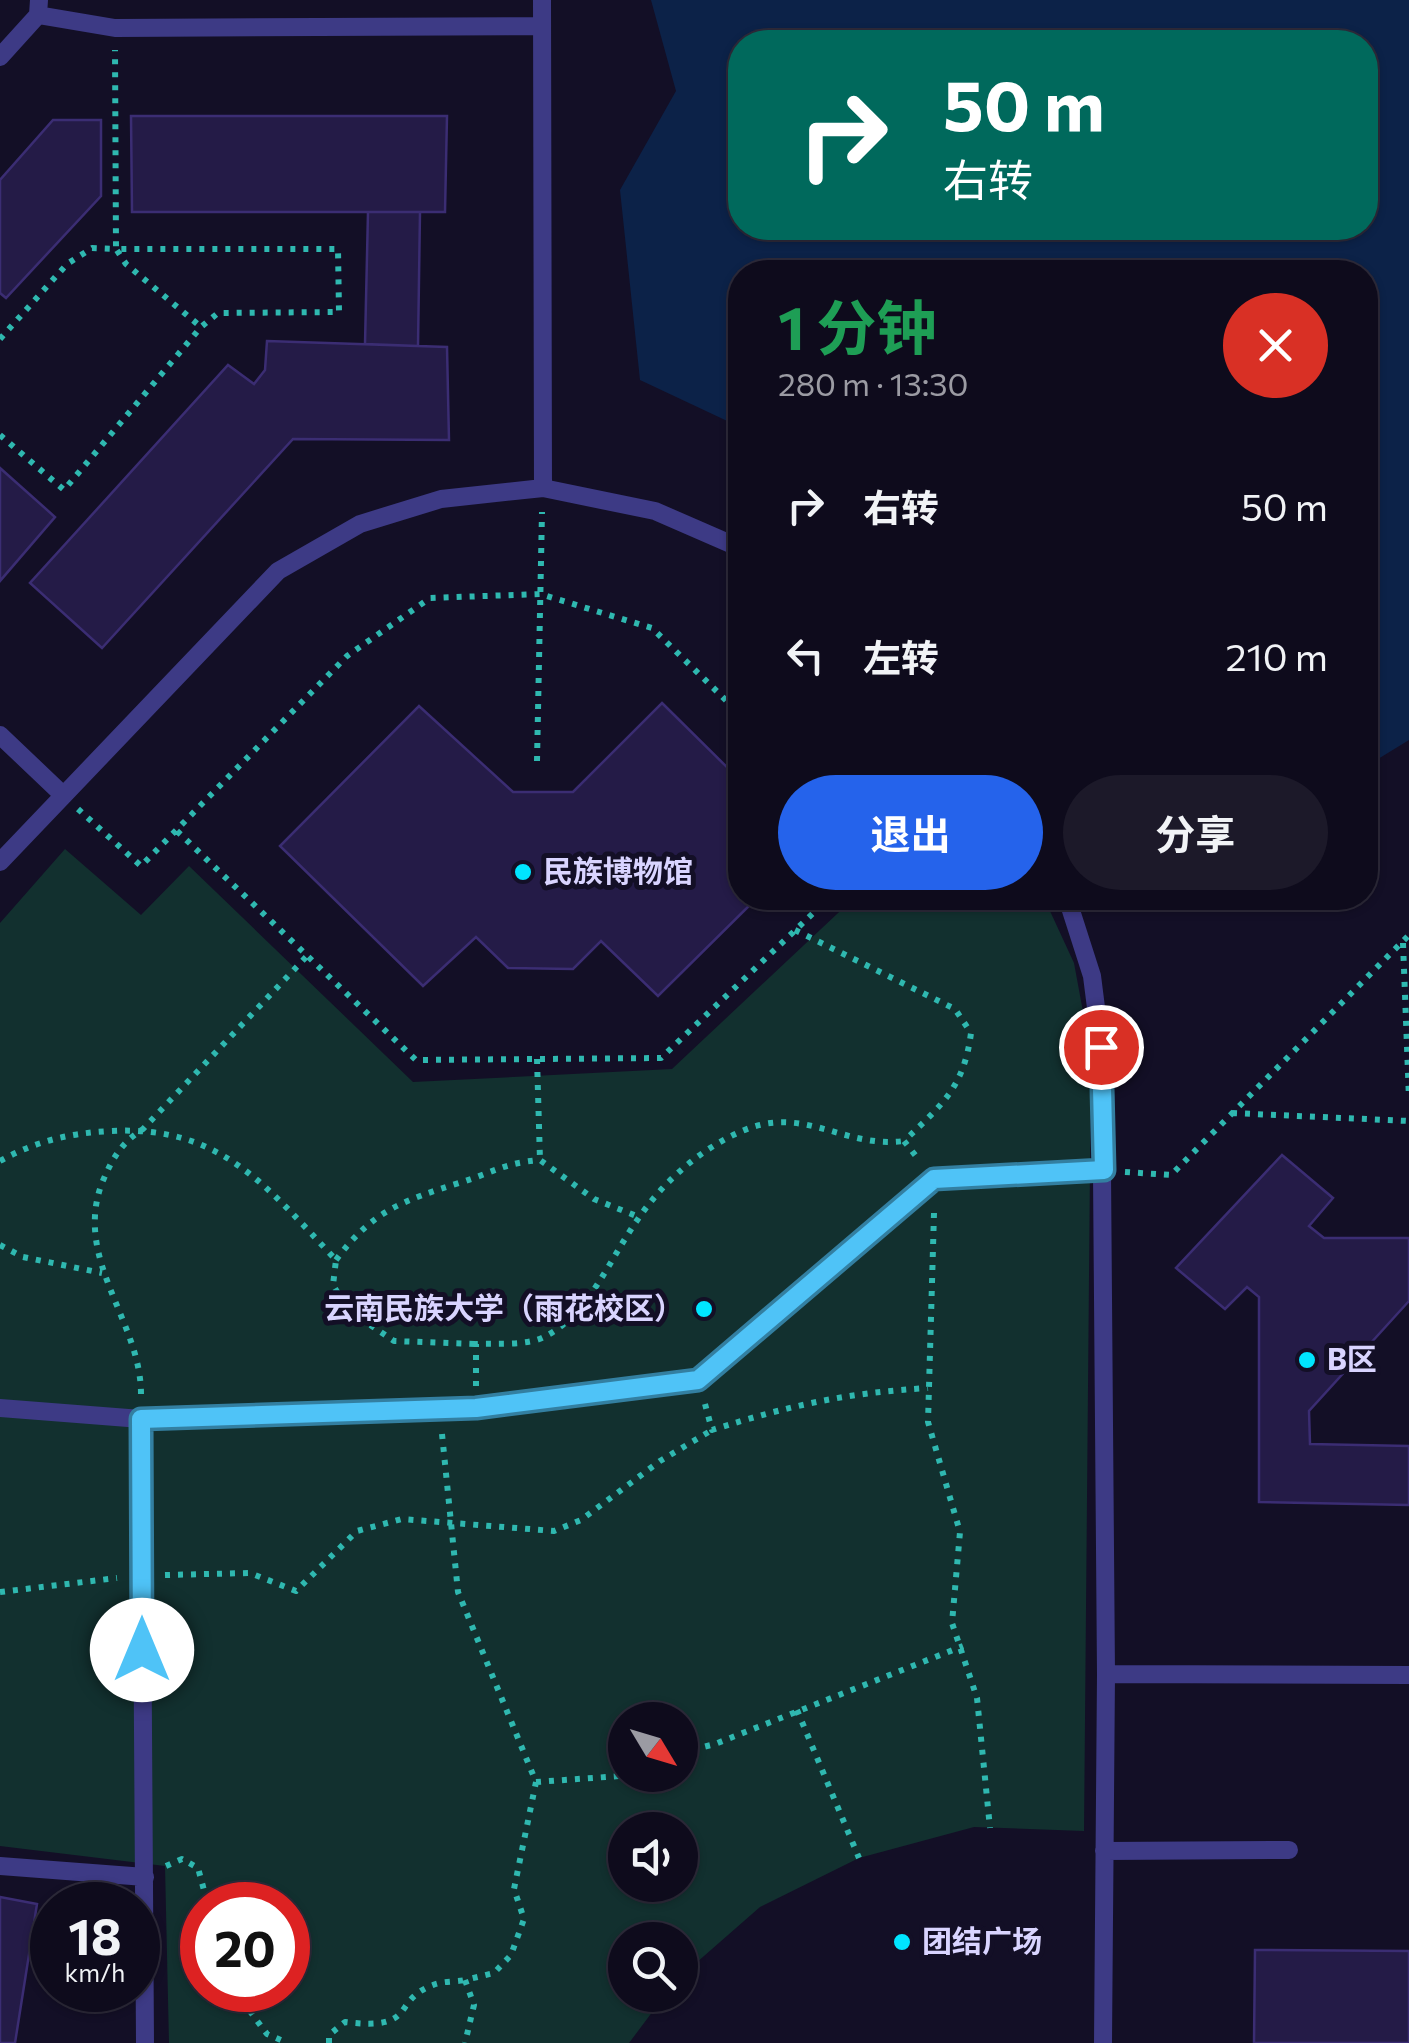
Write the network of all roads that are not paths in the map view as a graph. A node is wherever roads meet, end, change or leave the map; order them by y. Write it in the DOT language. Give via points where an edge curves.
graph roads {
  1 [pos="542,0"];
  2 [pos="38,8"];
  3 [pos="542,26"];
  4 [pos="0,57"];
  5 [pos="543,488"];
  6 [pos="728,543"];
  7 [pos="0,735"];
  8 [pos="63,795"];
  9 [pos="0,862"];
  10 [pos="1071,910"];
  11 [pos="1104,1170"];
  12 [pos="0,1408"];
  13 [pos="141,1419"];
  14 [pos="1106,1674"];
  15 [pos="1409,1676"];
  16 [pos="1289,1850"];
  17 [pos="1104,1851"];
  18 [pos="0,1866"];
  19 [pos="145,1877"];
  20 [pos="146,2043"];
  21 [pos="1103,2043"];
  1 -- 3 [label="lane"];
  2 -- 3 [label="lane" via="115,28"];
  2 -- 4 [label="lane"];
  3 -- 5 [label="lane"];
  5 -- 6 [label="lane" via="655,510"];
  5 -- 8 [label="lane" via="440,499 360,524 278,571"];
  7 -- 8 [label="lane"];
  8 -- 9 [label="lane"];
  10 -- 11 [label="lane" via="1092,976"];
  11 -- 13 [label="lane" via="934,1179 698,1380 476,1408"];
  11 -- 14 [label="lane"];
  12 -- 13 [label="lane"];
  13 -- 19 [label="lane"];
  14 -- 15 [label="lane"];
  14 -- 17 [label="lane"];
  16 -- 17 [label="lane"];
  17 -- 21 [label="lane"];
  18 -- 19 [label="lane"];
  19 -- 20 [label="lane"];
}
